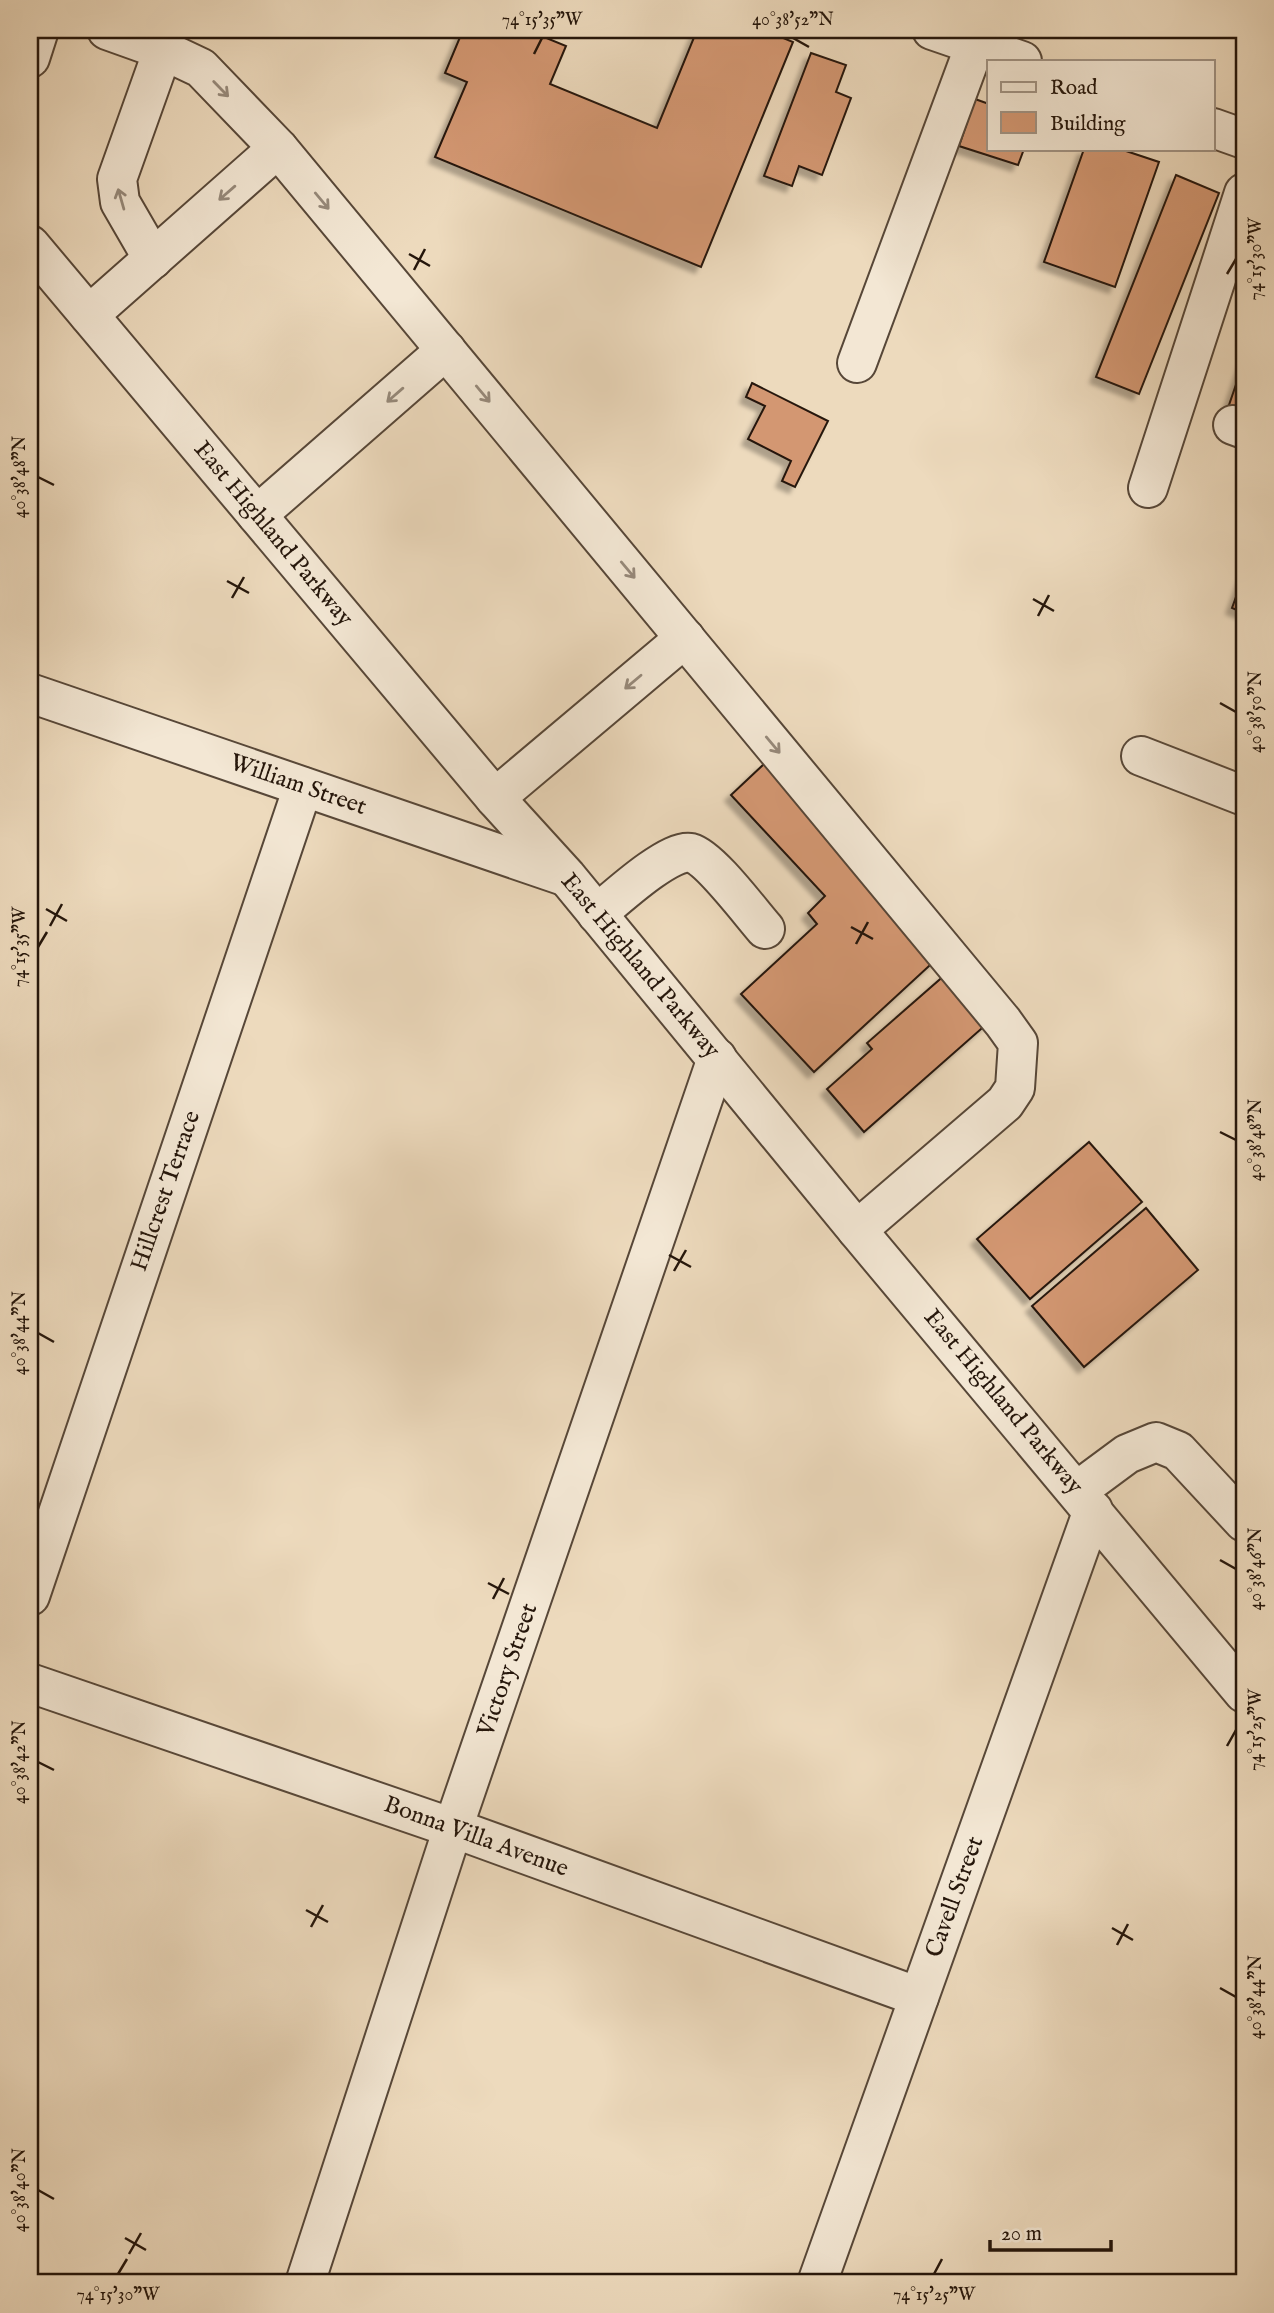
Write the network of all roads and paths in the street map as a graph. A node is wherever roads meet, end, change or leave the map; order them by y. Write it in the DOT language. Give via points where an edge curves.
graph roads {
  1 [pos="39,30"];
  2 [pos="107,30"];
  3 [pos="932,30"];
  4 [pos="975,45"];
  5 [pos="163,50"];
  6 [pos="30,58"];
  7 [pos="1019,60"];
  8 [pos="1214,128"];
  9 [pos="1244,139"];
  10 [pos="278,148"];
  11 [pos="1244,193"];
  12 [pos="30,246"];
  13 [pos="153,258"];
  14 [pos="89,315"];
  15 [pos="446,350"];
  16 [pos="857,363"];
  17 [pos="1148,488"];
  18 [pos="257,515"];
  19 [pos="685,638"];
  20 [pos="30,693"];
  21 [pos="1141,756"];
  22 [pos="303,787"];
  23 [pos="1244,796"];
  24 [pos="495,798"];
  25 [pos="567,877"];
  26 [pos="597,914"];
  27 [pos="765,929"];
  28 [pos="717,1058"];
  29 [pos="858,1230"];
  30 [pos="1085,1500"];
  31 [pos="1244,1522"];
  32 [pos="30,1596"];
  33 [pos="30,1683"];
  34 [pos="1244,1693"];
  35 [pos="453,1828"];
  36 [pos="919,1997"];
  37 [pos="305,2283"];
  38 [pos="817,2283"];
  1 -- 6 [label="street"];
  2 -- 5 [label="street"];
  3 -- 4 [label="street"];
  4 -- 7 [label="street"];
  4 -- 16 [label="street"];
  5 -- 10 [label="street, one-way" via="201,68"];
  13 -- 5 [label="street, one-way" via="120,202 117,179"];
  8 -- 9 [label="street"];
  10 -- 13 [label="street, one-way"];
  10 -- 15 [label="street, one-way"];
  11 -- 17 [label="street"];
  12 -- 14 [label="street, East Highland Parkway"];
  13 -- 14 [label="street"];
  14 -- 18 [label="street, East Highland Parkway"];
  15 -- 18 [label="street, one-way"];
  15 -- 19 [label="street, one-way"];
  18 -- 24 [label="street, East Highland Parkway"];
  19 -- 24 [label="street, one-way"];
  19 -- 29 [label="street, one-way" via="1018,1043 1015,1088 1005,1103"];
  20 -- 22 [label="street, William Street"];
  21 -- 23 [label="street"];
  22 -- 25 [label="street, William Street"];
  22 -- 32 [label="street, Hillcrest Terrace"];
  24 -- 25 [label="street, East Highland Parkway"];
  25 -- 26 [label="street, East Highland Parkway"];
  26 -- 27 [label="street" via="668,857 688,852 704,859"];
  26 -- 28 [label="street, East Highland Parkway"];
  28 -- 29 [label="street, East Highland Parkway"];
  28 -- 35 [label="street, Victory Street"];
  29 -- 30 [label="street, East Highland Parkway"];
  30 -- 31 [label="street" via="1127,1454 1156,1442 1178,1451"];
  30 -- 34 [label="street, East Highland Parkway"];
  30 -- 36 [label="street, Cavell Street"];
  33 -- 35 [label="street, Bonna Villa Avenue"];
  35 -- 36 [label="street, Bonna Villa Avenue"];
  35 -- 37 [label="street, Victory Street"];
  36 -- 38 [label="street, Cavell Street"];
}
